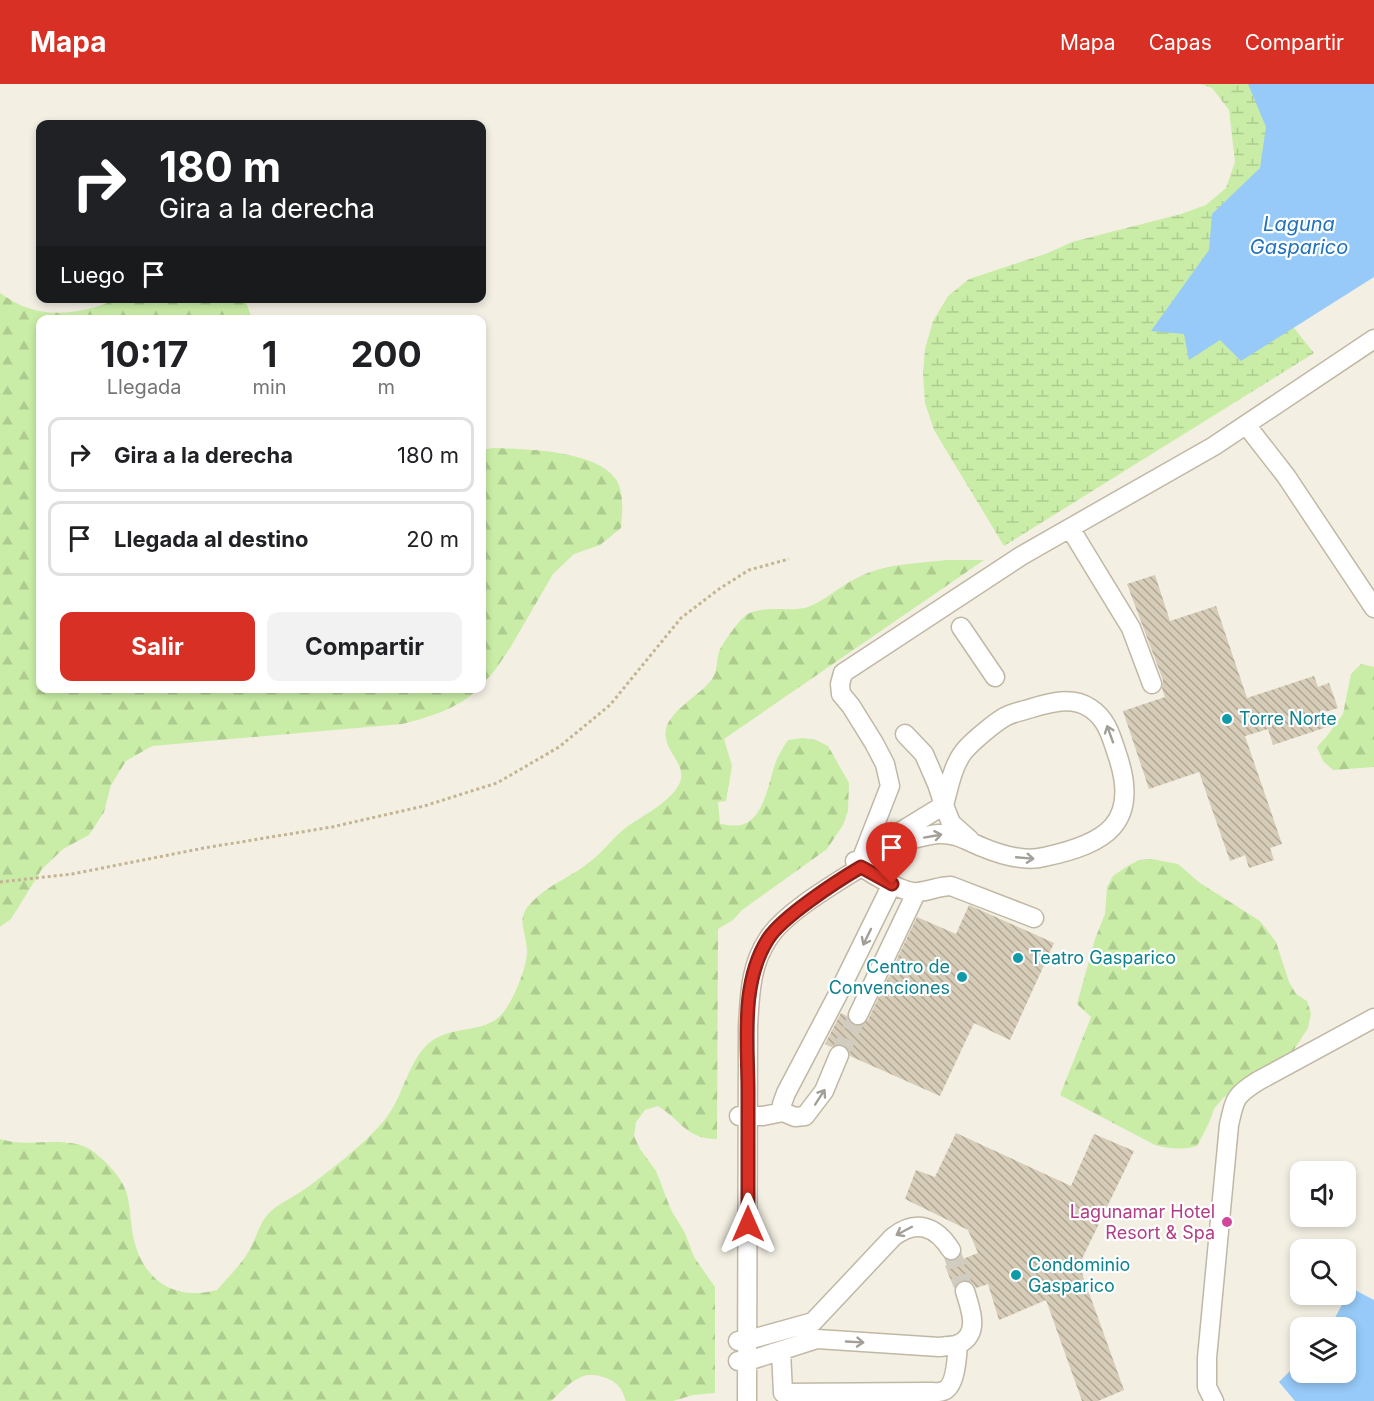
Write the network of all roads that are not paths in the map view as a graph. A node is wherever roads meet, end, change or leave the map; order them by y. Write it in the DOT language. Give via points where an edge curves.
graph roads {
  1 [pos="1374,339"];
  2 [pos="1247,426"];
  3 [pos="1070,528"];
  4 [pos="1374,608"];
  5 [pos="961,627"];
  6 [pos="995,677"];
  7 [pos="1152,684"];
  8 [pos="905,734"];
  9 [pos="965,750"];
  10 [pos="924,754"];
  11 [pos="944,805"];
  12 [pos="970,840"];
  13 [pos="860,861"];
  14 [pos="892,884"];
  15 [pos="916,892"];
  16 [pos="1034,918"];
  17 [pos="858,1015"];
  18 [pos="1374,1018"];
  19 [pos="839,1055"];
  20 [pos="783,1112"];
  21 [pos="744,1116"];
  22 [pos="951,1250"];
  23 [pos="965,1291"];
  24 [pos="815,1331"];
  25 [pos="742,1340"];
  26 [pos="958,1344"];
  27 [pos="781,1351"];
  28 [pos="742,1361"];
  29 [pos="736,1401"];
  30 [pos="747,1401"];
  31 [pos="1214,1401"];
  1 -- 2 [label="street"];
  2 -- 3 [label="street"];
  2 -- 4 [label="street" via="1286,476"];
  3 -- 7 [label="street" via="1131,628"];
  3 -- 13 [label="street" via="843,674 841,693 880,753 890,786"];
  5 -- 6 [label="street"];
  8 -- 10 [label="street"];
  9 -- 10 [label="street" via="946,757"];
  9 -- 11 [label="street"];
  12 -- 9 [label="street, one-way" via="1020,859 1037,859 1089,845 1107,834 1123,811 1124,774 1107,725 1088,706 1072,701 1050,702 1005,716"];
  10 -- 11 [label="street"];
  11 -- 12 [label="street" via="951,823"];
  11 -- 13 [label="street"];
  13 -- 12 [label="street, one-way" via="892,846 938,834"];
  13 -- 14 [label="street"];
  13 -- 21 [label="street" via="772,921 754,946 740,995"];
  14 -- 15 [label="street"];
  14 -- 20 [label="street, one-way" via="786,1093"];
  15 -- 16 [label="street" via="951,886"];
  15 -- 17 [label="street"];
  18 -- 31 [label="street" via="1240,1092 1234,1105 1207,1358 1207,1387"];
  20 -- 19 [label="street, one-way" via="804,1116 824,1091"];
  20 -- 21 [label="street"];
  21 -- 25 [label="street"];
  22 -- 24 [label="street, one-way" via="945,1239 926,1228 904,1228"];
  23 -- 26 [label="street" via="974,1322"];
  24 -- 25 [label="street"];
  24 -- 26 [label="street, one-way" via="939,1347"];
  24 -- 27 [label="street"];
  25 -- 28 [label="street"];
  26 -- 27 [label="street" via="950,1387 928,1392 783,1393"];
  27 -- 28 [label="street"];
  28 -- 29 [label="street"];
  28 -- 30 [label="street"];
}
